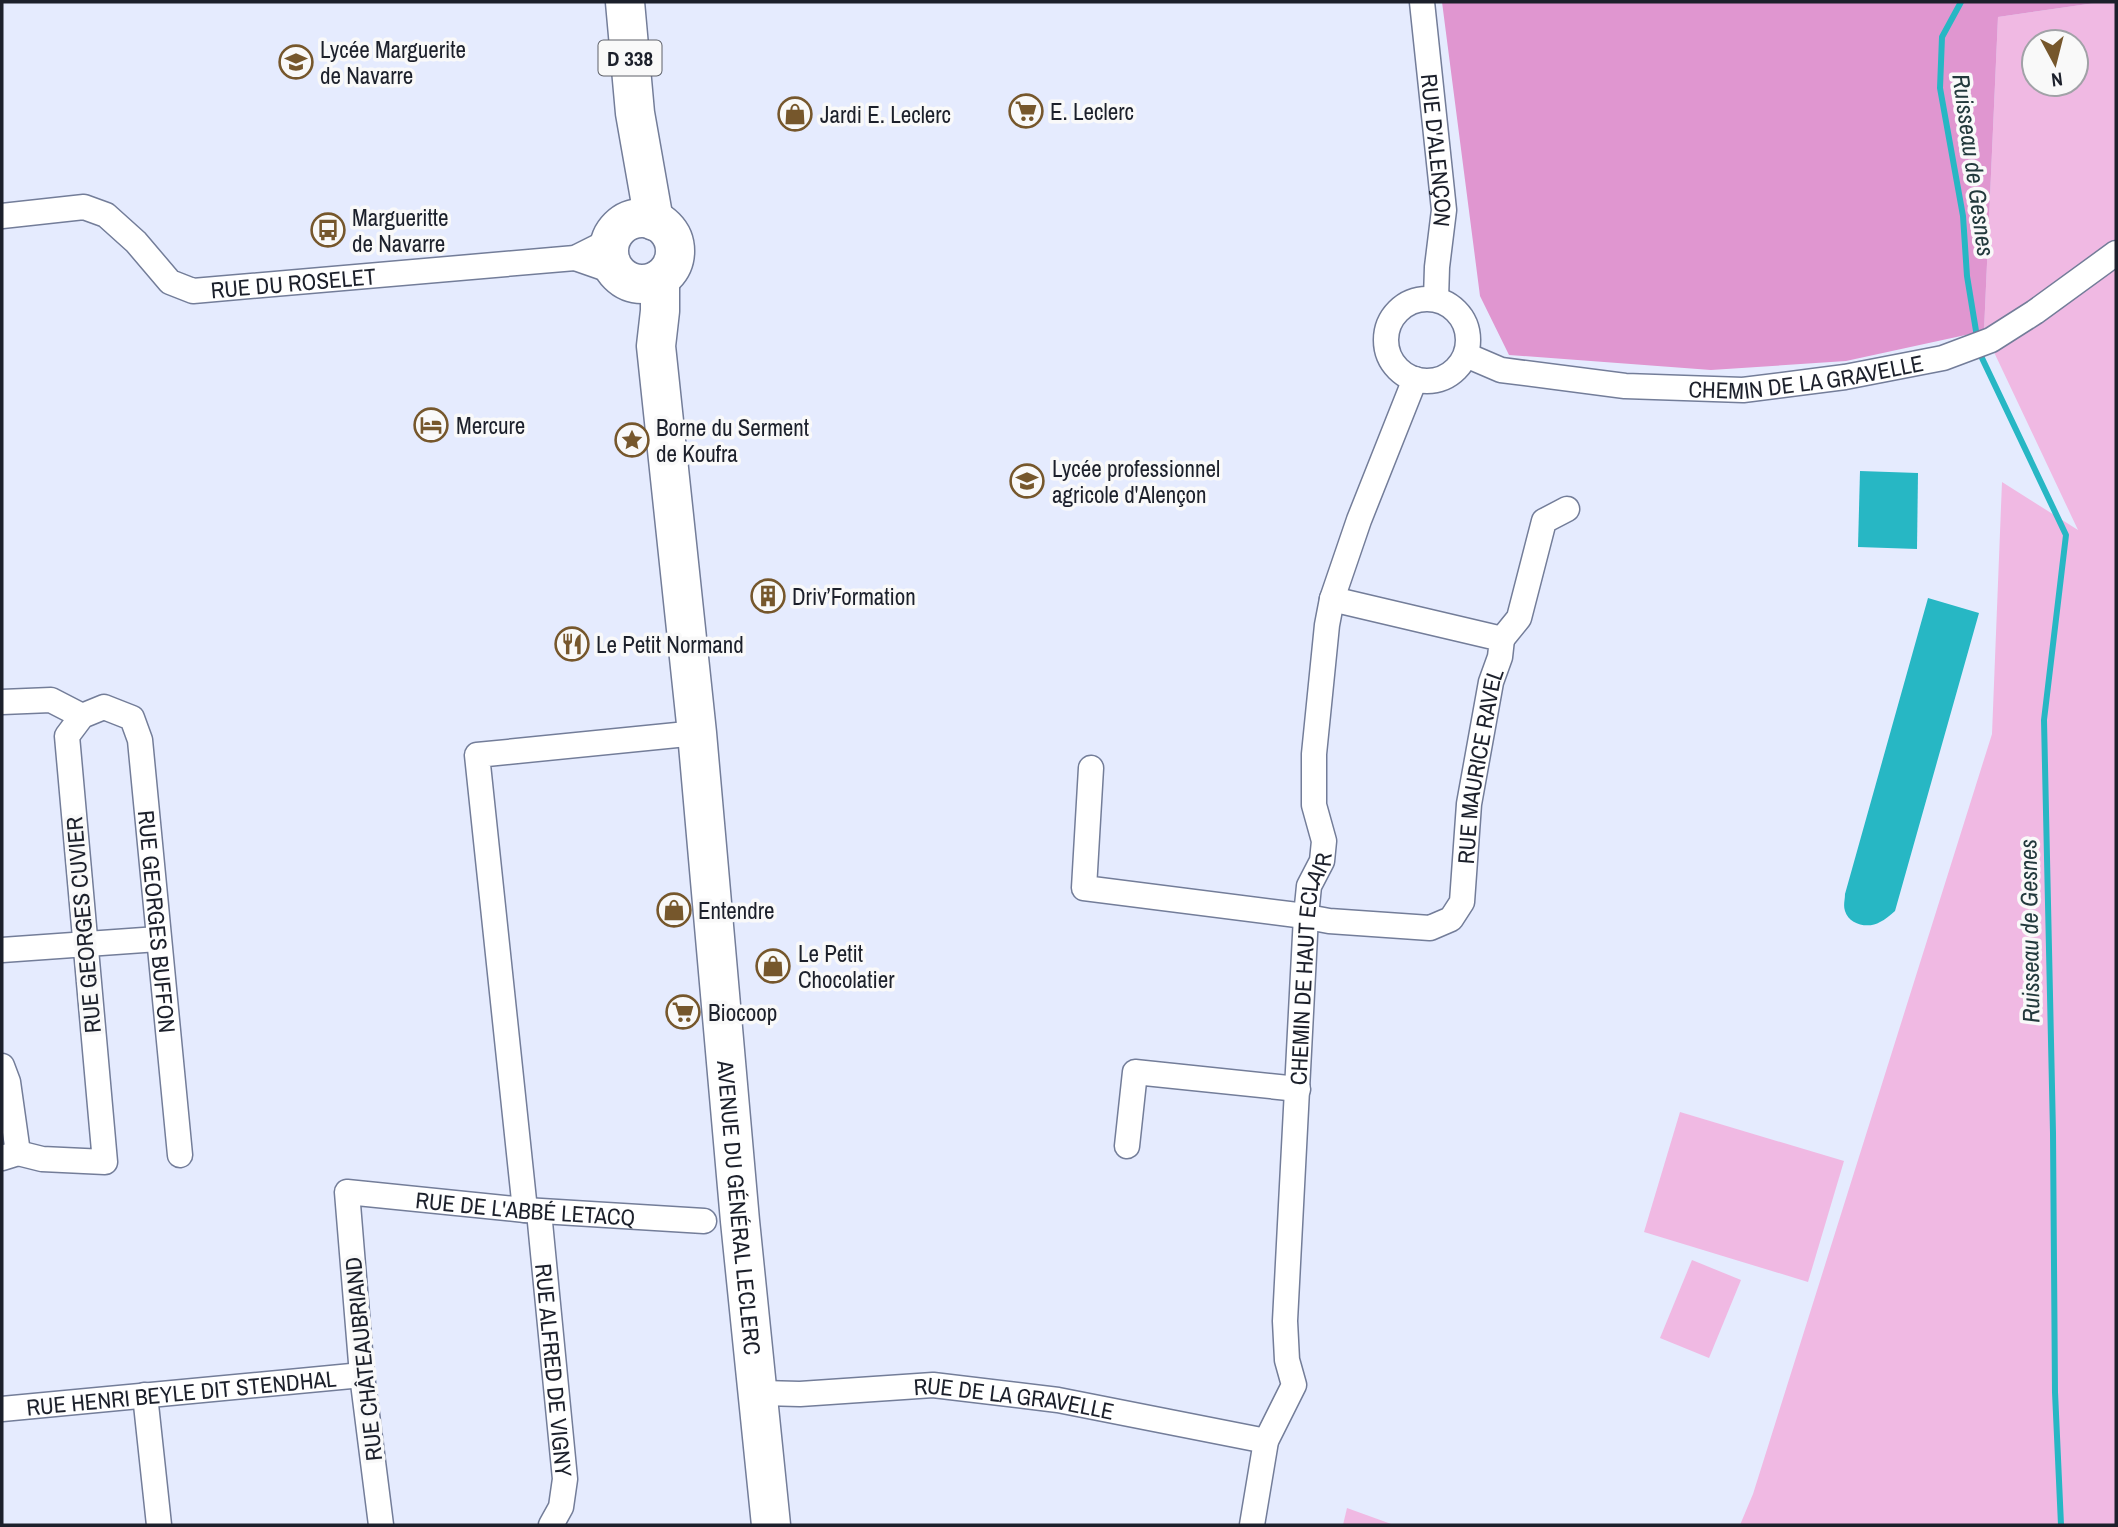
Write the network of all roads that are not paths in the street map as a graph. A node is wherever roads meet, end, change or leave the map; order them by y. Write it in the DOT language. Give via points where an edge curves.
graph roads {
  1 [pos="625,2"];
  2 [pos="1422,2"];
  3 [pos="2,216"];
  4 [pos="633,253"];
  5 [pos="2116,253"];
  6 [pos="1436,299"];
  7 [pos="1466,355"];
  8 [pos="1415,379"];
  9 [pos="1567,509"];
  10 [pos="1332,600"];
  11 [pos="1502,639"];
  12 [pos="2,702"];
  13 [pos="93,712"];
  14 [pos="697,733"];
  15 [pos="1091,768"];
  16 [pos="1306,916"];
  17 [pos="158,939"];
  18 [pos="85,945"];
  19 [pos="2,950"];
  20 [pos="2,1066"];
  21 [pos="1298,1089"];
  22 [pos="1127,1146"];
  23 [pos="180,1155"];
  24 [pos="10,1156"];
  25 [pos="347,1192"];
  26 [pos="532,1211"];
  27 [pos="704,1222"];
  28 [pos="362,1375"];
  29 [pos="758,1393"];
  30 [pos="145,1395"];
  31 [pos="2,1409"];
  32 [pos="1266,1441"];
  33 [pos="159,1525"];
  34 [pos="381,1525"];
  35 [pos="551,1525"];
  36 [pos="771,1525"];
  37 [pos="1252,1525"];
  1 -- 4 [label="main road, D 338" via="635,113"];
  2 -- 6 [label="street, RUE D'ALENÇON" via="1444,211"];
  3 -- 4 [label="street, RUE DU ROSELET" via="84,206 106,215 170,282 193,291"];
  4 -- 14 [label="main road, AVENUE DU GÉNÉRAL LECLERC" via="660,311 656,346"];
  5 -- 7 [label="street, CHEMIN DE LA GRAVELLE" via="1991,340 1943,358 1845,377 1742,390 1625,386 1501,370"];
  6 -- 7 [label="street" via="1457,310 1464,320 1469,344"];
  6 -- 8 [label="street" via="1410,301 1387,329 1385,342 1394,365"];
  7 -- 8 [label="street" via="1460,366 1439,380"];
  8 -- 10 [label="street, CHEMIN DE HAUT ECLAIR"];
  9 -- 11 [label="street" via="1544,522 1519,618"];
  10 -- 11 [label="street, RUE MAURICE RAVEL"];
  10 -- 16 [label="street, CHEMIN DE HAUT ECLAIR" via="1314,754 1314,805 1324,841 1322,861 1309,886"];
  11 -- 16 [label="street, RUE MAURICE RAVEL" via="1469,804 1462,902 1451,919 1430,928"];
  12 -- 13 [label="street, RUE GEORGES BUFFON" via="51,700"];
  13 -- 17 [label="street, RUE GEORGES BUFFON" via="132,718 140,740"];
  13 -- 18 [label="street, RUE GEORGES CUVIER" via="67,736"];
  14 -- 26 [label="street, RUE ALFRED DE VIGNY" via="477,755"];
  14 -- 29 [label="main road, AVENUE DU GÉNÉRAL LECLERC"];
  15 -- 16 [label="street, RUE MAURICE RAVEL" via="1084,888"];
  16 -- 21 [label="street, CHEMIN DE HAUT ECLAIR"];
  17 -- 18 [label="street"];
  17 -- 23 [label="street, RUE GEORGES BUFFON"];
  18 -- 19 [label="street"];
  18 -- 24 [label="street, RUE GEORGES CUVIER" via="105,1163"];
  20 -- 24 [label="street" via="8,1082"];
  21 -- 22 [label="street" via="1135,1072"];
  21 -- 32 [label="street, CHEMIN DE HAUT ECLAIR" via="1285,1321 1294,1385"];
  25 -- 26 [label="street, RUE DE L'ABBÉ LETACQ"];
  25 -- 28 [label="street, RUE CHÂTEAUBRIAND"];
  26 -- 27 [label="street, RUE DE L'ABBÉ LETACQ"];
  26 -- 35 [label="street, RUE ALFRED DE VIGNY" via="565,1479 561,1507"];
  28 -- 30 [label="street, RUE HENRI BEYLE DIT STENDHAL"];
  28 -- 34 [label="street, RUE CHÂTEAUBRIAND"];
  29 -- 32 [label="street, RUE DE LA GRAVELLE" via="933,1385 1058,1400"];
  29 -- 36 [label="main road, AVENUE DU GÉNÉRAL LECLERC"];
  30 -- 31 [label="street, RUE HENRI BEYLE DIT STENDHAL"];
  30 -- 33 [label="street"];
  32 -- 37 [label="street, CHEMIN DE HAUT ECLAIR"];
}
